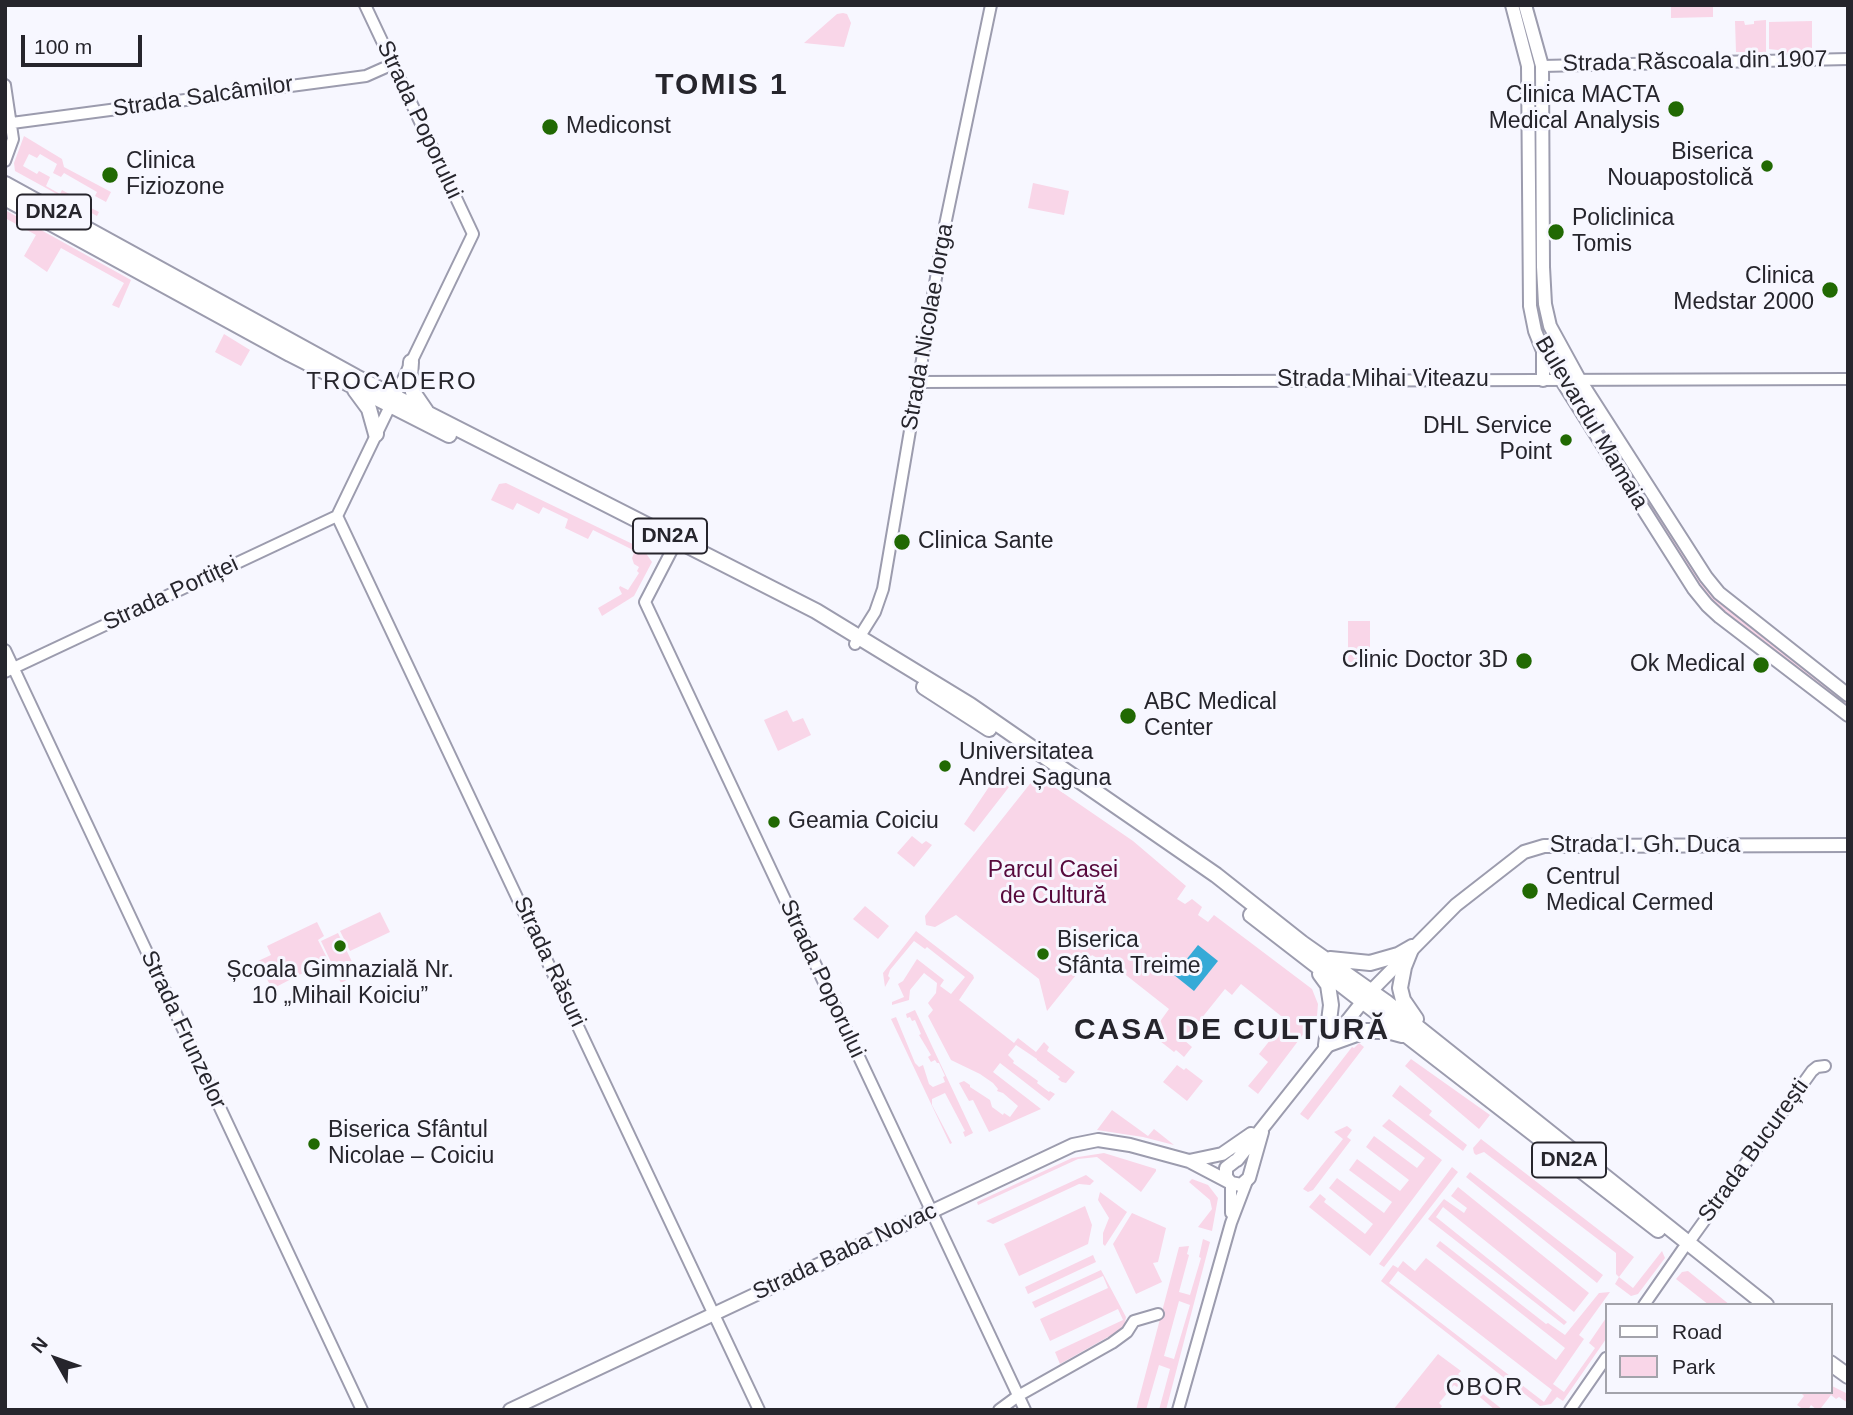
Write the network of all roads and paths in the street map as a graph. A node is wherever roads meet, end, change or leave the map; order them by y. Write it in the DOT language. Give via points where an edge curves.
graph roads {
  1 [pos="365,5"];
  2 [pos="991,5"];
  3 [pos="1512,5"];
  4 [pos="1525,5"];
  5 [pos="1848,59"];
  6 [pos="393,64"];
  7 [pos="1528,65"];
  8 [pos="1542,65"];
  9 [pos="5,85"];
  10 [pos="12,123"];
  11 [pos="5,161"];
  12 [pos="1528,162"];
  13 [pos="5,184"];
  14 [pos="5,198"];
  15 [pos="1544,220"];
  16 [pos="1543,351"];
  17 [pos="411,362"];
  18 [pos="1561,379"];
  19 [pos="1579,379"];
  20 [pos="1848,379"];
  21 [pos="1543,380"];
  22 [pos="918,382"];
  23 [pos="352,386"];
  24 [pos="392,401"];
  25 [pos="429,414"];
  26 [pos="376,434"];
  27 [pos="337,516"];
  28 [pos="673,548"];
  29 [pos="858,641"];
  30 [pos="5,650"];
  31 [pos="10,670"];
  32 [pos="1848,695"];
  33 [pos="1848,715"];
  34 [pos="1848,845"];
  35 [pos="1412,947"];
  36 [pos="1324,958"];
  37 [pos="1307,960"];
  38 [pos="1367,996"];
  39 [pos="1412,1038"];
  40 [pos="1434,1040"];
  41 [pos="1326,1045"];
  42 [pos="1825,1066"];
  43 [pos="1265,1123"];
  44 [pos="1188,1161"];
  45 [pos="1236,1161"];
  46 [pos="1248,1176"];
  47 [pos="1230,1182"];
  48 [pos="931,1211"];
  49 [pos="1231,1223"];
  50 [pos="1686,1246"];
  51 [pos="1645,1303"];
  52 [pos="1751,1303"];
  53 [pos="1763,1303"];
  54 [pos="714,1314"];
  55 [pos="1158,1314"];
  56 [pos="1832,1353"];
  57 [pos="1604,1361"];
  58 [pos="1832,1364"];
  59 [pos="1848,1365"];
  60 [pos="1848,1376"];
  61 [pos="1018,1396"];
  62 [pos="362,1410"];
  63 [pos="510,1410"];
  64 [pos="759,1410"];
  65 [pos="999,1410"];
  66 [pos="1024,1410"];
  67 [pos="1178,1410"];
  68 [pos="1570,1410"];
  1 -- 6 [label="street, Strada Poporului"];
  2 -- 22 [label="street, Strada Nicolae Iorga"];
  3 -- 7 [label="main road, Bulevardul Mamaia"];
  4 -- 8 [label="main road, Bulevardul Mamaia"];
  5 -- 8 [label="street, Strada Răscoala din 1907"];
  6 -- 10 [label="street, Strada Salcâmilor" via="366,76"];
  6 -- 17 [label="street, Strada Poporului" via="473,234"];
  7 -- 8 [label="main road"];
  7 -- 12 [label="main road, Bulevardul Mamaia"];
  8 -- 15 [label="main road, Bulevardul Mamaia"];
  9 -- 10 [label="street"];
  10 -- 11 [label="street" via="13,145"];
  12 -- 15 [label="main road" via="1536,166"];
  12 -- 16 [label="main road, Bulevardul Mamaia" via="1530,306"];
  13 -- 24 [label="main road, DN2A"];
  14 -- 23 [label="main road"];
  15 -- 19 [label="main road, Bulevardul Mamaia" via="1545,304 1550,327"];
  16 -- 18 [label="main road, Bulevardul Mamaia"];
  16 -- 21 [label="main road"];
  17 -- 24 [label="street"];
  17 -- 25 [label="main road" via="413,392"];
  18 -- 19 [label="street, Strada Mihai Viteazu"];
  18 -- 21 [label="street, Strada Mihai Viteazu"];
  18 -- 33 [label="main road, Bulevardul Mamaia" via="1707,605"];
  19 -- 20 [label="street, Strada Mihai Viteazu"];
  19 -- 32 [label="main road, Bulevardul Mamaia" via="1719,593"];
  21 -- 22 [label="street, Strada Mihai Viteazu"];
  22 -- 29 [label="street, Strada Nicolae Iorga" via="883,589"];
  23 -- 24 [label="main road"];
  23 -- 26 [label="main road" via="369,409"];
  24 -- 25 [label="main road, DN2A"];
  24 -- 26 [label="street"];
  24 -- 28 [label="main road, DN2A"];
  25 -- 29 [label="main road, DN2A" via="816,611"];
  26 -- 27 [label="street"];
  27 -- 31 [label="street, Strada Portiței"];
  27 -- 54 [label="street, Strada Răsuri"];
  28 -- 29 [label="main road, DN2A"];
  28 -- 48 [label="street, Strada Poporului" via="645,603"];
  29 -- 36 [label="main road, DN2A" via="970,705 1040,752 1216,875"];
  29 -- 37 [label="main road, DN2A" via="1098,800"];
  30 -- 31 [label="street, Strada Frunzelor"];
  31 -- 62 [label="street, Strada Frunzelor"];
  34 -- 35 [label="main road, Strada I. Gh. Duca" via="1537,847 1495,872"];
  35 -- 36 [label="main road" via="1370,963"];
  35 -- 38 [label="main road, Strada I. Gh. Duca"];
  35 -- 40 [label="main road" via="1401,976 1401,995"];
  36 -- 38 [label="main road, DN2A"];
  37 -- 38 [label="main road, DN2A"];
  37 -- 41 [label="main road" via="1328,985 1331,1020"];
  38 -- 39 [label="main road, DN2A"];
  38 -- 40 [label="main road, DN2A"];
  38 -- 41 [label="main road, Strada I. Gh. Duca"];
  39 -- 41 [label="main road" via="1365,1031"];
  39 -- 50 [label="main road, DN2A"];
  40 -- 50 [label="main road, DN2A"];
  41 -- 43 [label="main road, Strada I. Gh. Duca"];
  42 -- 50 [label="street, Strada București" via="1812,1071"];
  43 -- 44 [label="main road" via="1222,1154"];
  43 -- 45 [label="main road, Strada I. Gh. Duca"];
  43 -- 46 [label="main road"];
  44 -- 45 [label="main road, Strada Baba Novac"];
  44 -- 47 [label="main road, Strada Baba Novac"];
  44 -- 48 [label="main road, Strada Baba Novac" via="1113,1141 1084,1142"];
  45 -- 46 [label="main road" via="1244,1162"];
  45 -- 47 [label="main road" via="1225,1171"];
  46 -- 47 [label="main road" via="1237,1185"];
  46 -- 49 [label="street"];
  47 -- 49 [label="street"];
  48 -- 54 [label="main road, Strada Baba Novac"];
  48 -- 61 [label="street, Strada Poporului"];
  49 -- 67 [label="street"];
  50 -- 51 [label="street, Strada București"];
  50 -- 52 [label="main road, DN2A"];
  50 -- 53 [label="main road, DN2A"];
  54 -- 63 [label="main road, Strada Baba Novac"];
  54 -- 64 [label="street, Strada Răsuri"];
  55 -- 61 [label="street" via="1134,1321 1112,1343"];
  56 -- 59 [label="main road"];
  57 -- 68 [label="street"];
  58 -- 60 [label="main road"];
  61 -- 65 [label="street"];
  61 -- 66 [label="street, Strada Poporului"];
}
